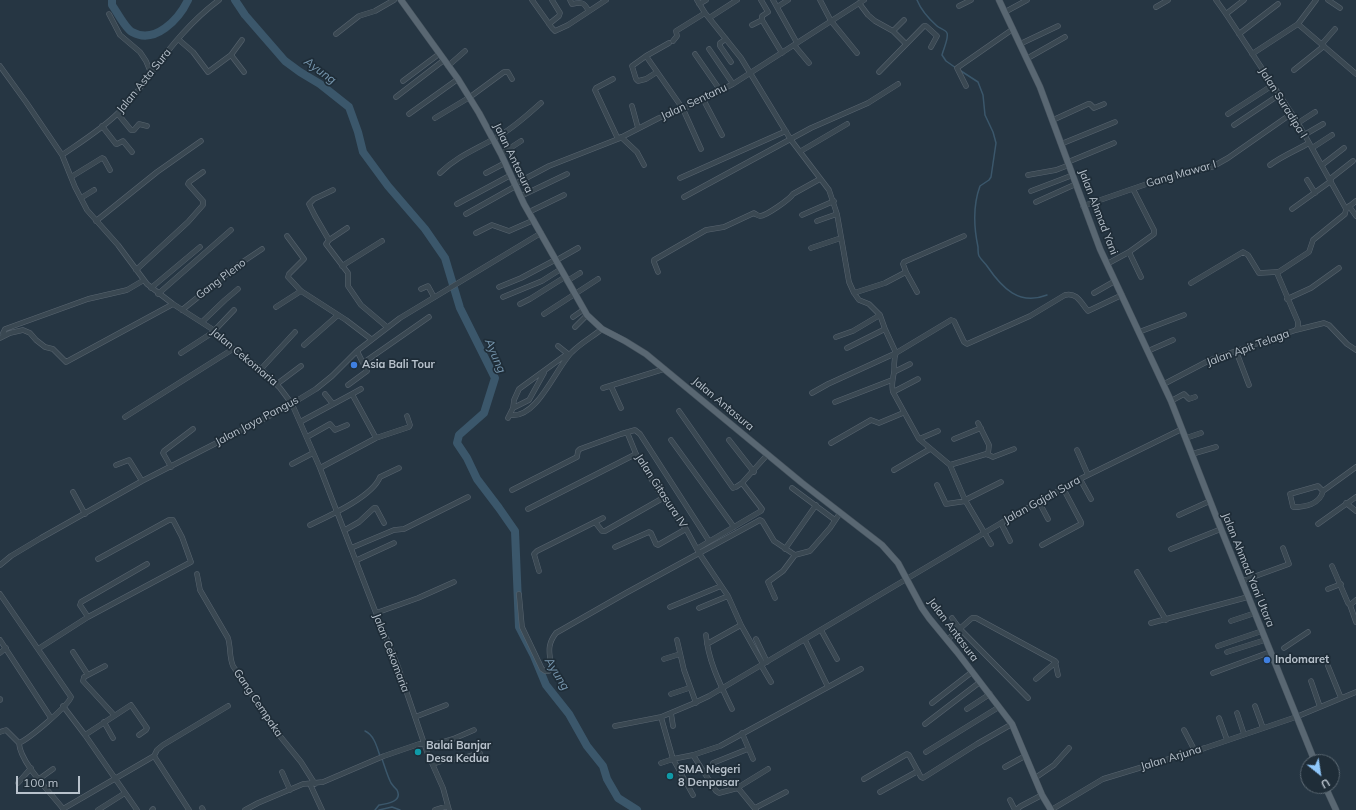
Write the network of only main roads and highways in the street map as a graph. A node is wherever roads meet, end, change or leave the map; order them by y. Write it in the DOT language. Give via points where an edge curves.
graph roads {
  1 [pos="401,0"];
  2 [pos="999,0"];
  3 [pos="1182,429"];
  4 [pos="1312,754"];
  5 [pos="1329,794"];
  6 [pos="1051,810"];
  7 [pos="1336,810"];
  1 -- 6 [label="main road, Jalan Antasura" via="470,97 502,154 520,196 587,315 602,330 640,350 888,551 907,578 922,608 1012,724 1042,795"];
  2 -- 3 [label="main road, Jalan Ahmad Yani" via="1028,58 1093,233 1164,384"];
  3 -- 4 [label="main road, Jalan Ahmad Yani Utara"];
  5 -- 7 [label="main road"];
}
